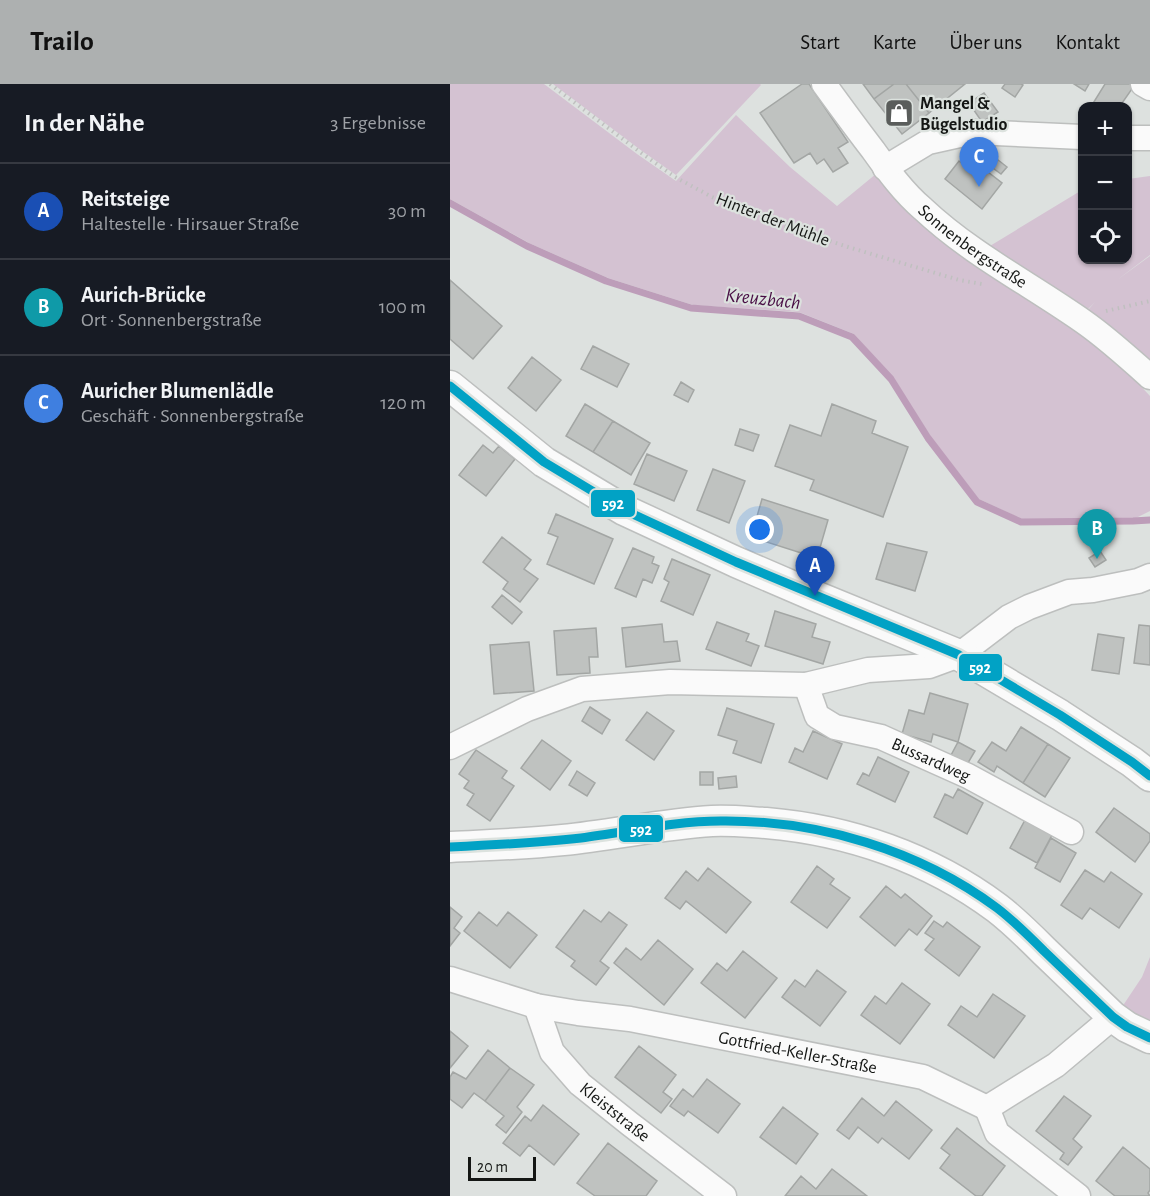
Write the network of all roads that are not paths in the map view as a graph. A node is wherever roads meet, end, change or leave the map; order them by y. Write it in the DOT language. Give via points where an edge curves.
graph roads {
  1 [pos="824,84"];
  2 [pos="1143,84"];
  3 [pos="1150,88"];
  4 [pos="1078,137"];
  5 [pos="1132,138"];
  6 [pos="1150,138"];
  7 [pos="885,168"];
  8 [pos="1150,377"];
  9 [pos="450,386"];
  10 [pos="1150,576"];
  11 [pos="959,655"];
  12 [pos="806,685"];
  13 [pos="450,747"];
  14 [pos="1150,776"];
  15 [pos="1071,832"];
  16 [pos="450,847"];
  17 [pos="450,979"];
  18 [pos="536,1006"];
  19 [pos="1113,1017"];
  20 [pos="1150,1038"];
  21 [pos="987,1108"];
  22 [pos="724,1196"];
  23 [pos="1078,1196"];
  1 -- 7 [label="street, Sonnenbergstraße"];
  2 -- 3 [label="street"];
  4 -- 7 [label="street" via="973,132 928,142"];
  5 -- 6 [label="street"];
  7 -- 8 [label="street, Sonnenbergstraße" via="946,229 1084,322"];
  9 -- 11 [label="main road" via="544,462 624,510 736,562"];
  10 -- 11 [label="street" via="1069,592 1029,607 1009,617"];
  11 -- 12 [label="street" via="929,666 868,670"];
  11 -- 14 [label="main road" via="1060,715"];
  12 -- 13 [label="street" via="670,682 582,689 527,709"];
  12 -- 15 [label="street, Bussardweg" via="817,716 835,727 881,737 924,756"];
  16 -- 19 [label="main road" via="564,840 714,821 789,825 852,837 929,867 997,908"];
  17 -- 18 [label="street, Gottfried-Keller-Straße"];
  18 -- 21 [label="street, Gottfried-Keller-Straße" via="630,1019 923,1077"];
  18 -- 22 [label="street, Kleiststraße" via="552,1052 580,1084"];
  19 -- 20 [label="main road"];
  19 -- 21 [label="street" via="1056,1065"];
  21 -- 23 [label="street" via="997,1133"];
}
